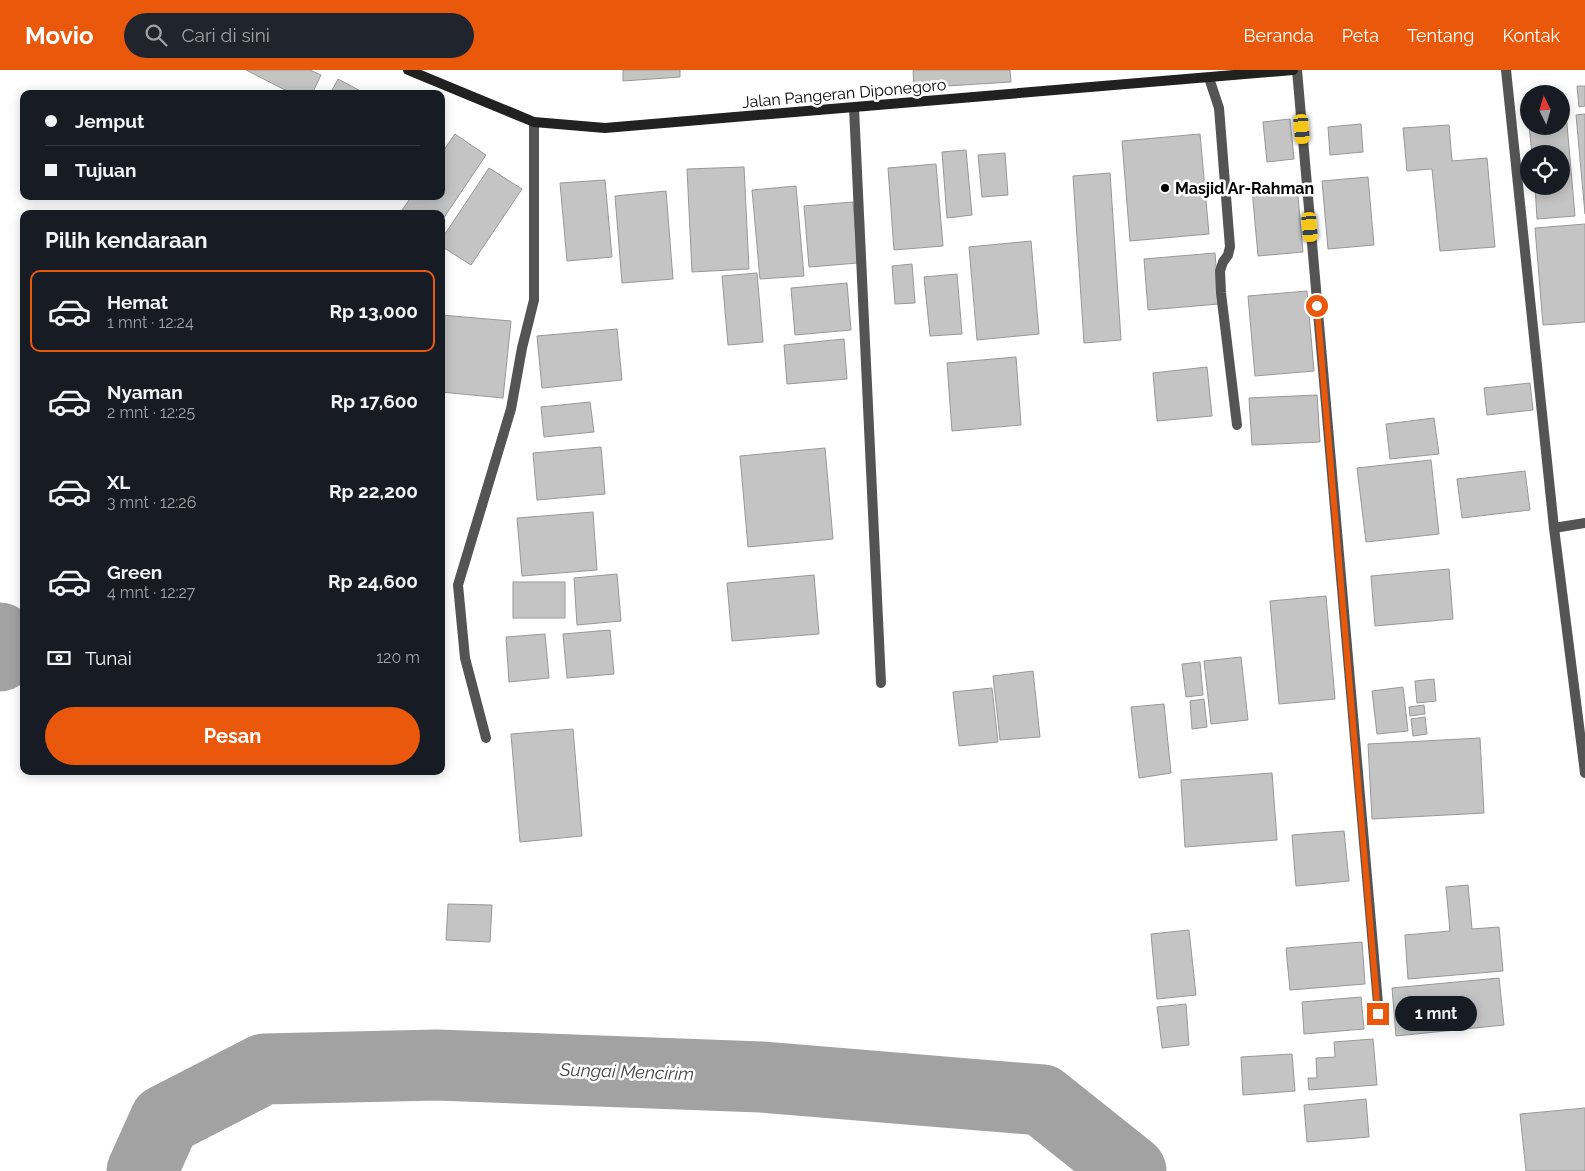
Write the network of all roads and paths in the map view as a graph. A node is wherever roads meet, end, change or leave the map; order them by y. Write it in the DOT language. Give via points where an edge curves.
graph roads {
  1 [pos="408,70"];
  2 [pos="1295,70"];
  3 [pos="1506,70"];
  4 [pos="1209,78"];
  5 [pos="854,108"];
  6 [pos="534,122"];
  7 [pos="1237,425"];
  8 [pos="1585,523"];
  9 [pos="1554,528"];
  10 [pos="881,683"];
  11 [pos="486,738"];
  12 [pos="1585,773"];
  13 [pos="1378,1014"];
  1 -- 6 [label="street, Jalan Pangeran Diponegoro"];
  2 -- 4 [label="street, Jalan Pangeran Diponegoro"];
  2 -- 13 [label="street"];
  3 -- 9 [label="street"];
  4 -- 5 [label="street, Jalan Pangeran Diponegoro"];
  4 -- 7 [label="street" via="1219,108 1230,246 1220,271 1221,293"];
  5 -- 6 [label="street, Jalan Pangeran Diponegoro" via="605,128"];
  5 -- 10 [label="street"];
  6 -- 11 [label="street" via="534,300 511,409 458,585 465,658"];
  8 -- 9 [label="street"];
  9 -- 12 [label="street"];
}
